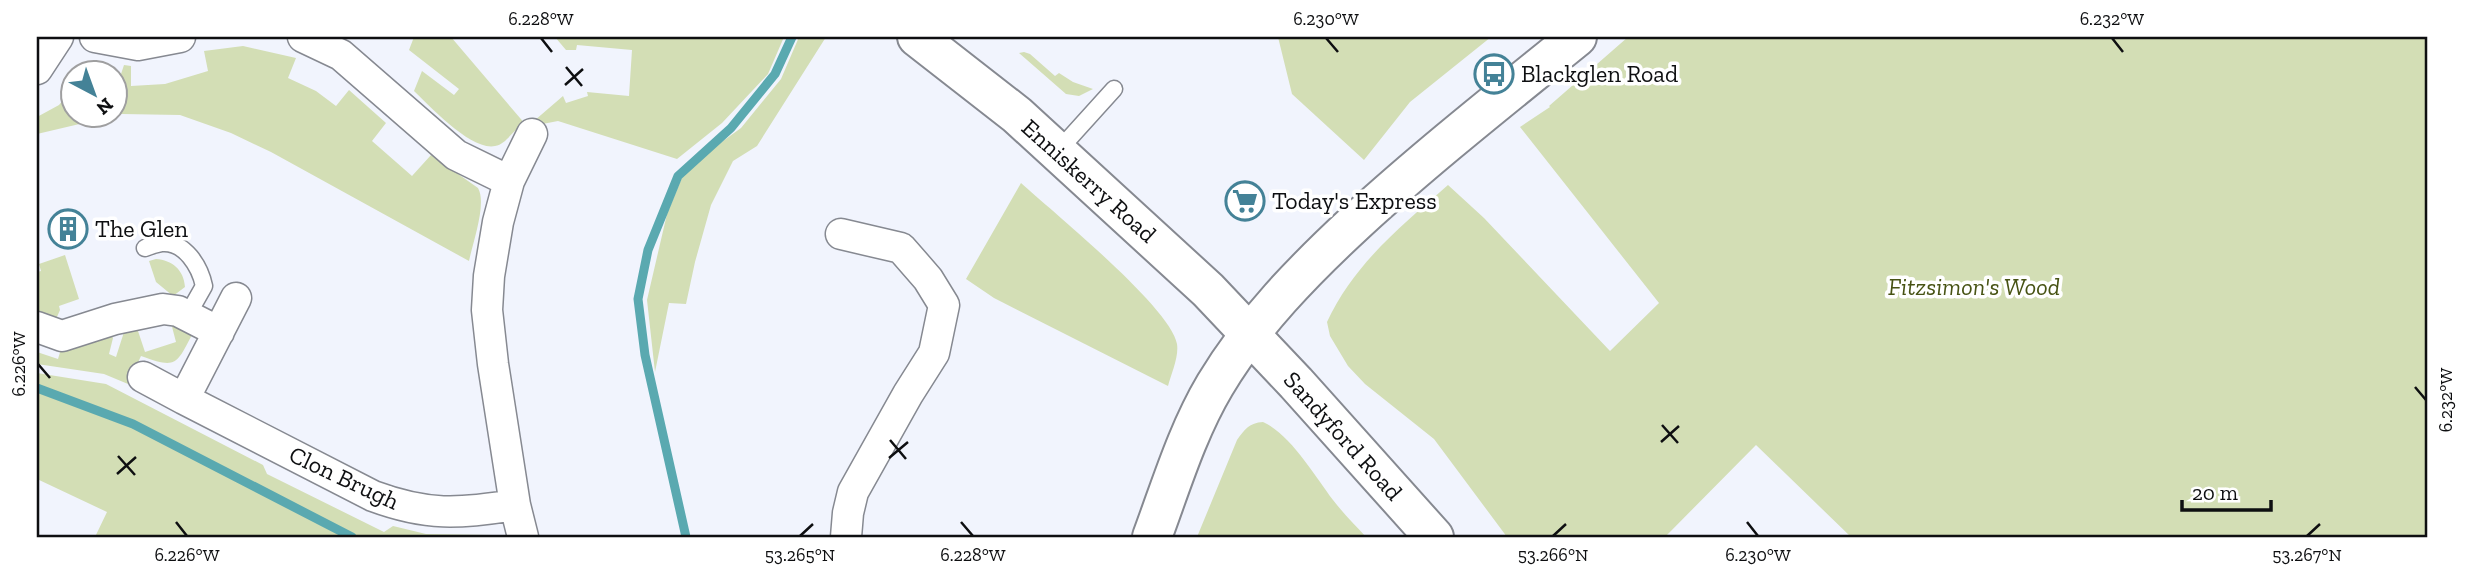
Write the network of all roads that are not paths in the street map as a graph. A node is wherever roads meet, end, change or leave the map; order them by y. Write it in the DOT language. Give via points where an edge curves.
graph roads {
  1 [pos="58,37"];
  2 [pos="95,37"];
  3 [pos="180,37"];
  4 [pos="918,37"];
  5 [pos="1577,37"];
  6 [pos="321,41"];
  7 [pos="37,69"];
  8 [pos="1114,89"];
  9 [pos="532,134"];
  10 [pos="1057,152"];
  11 [pos="509,181"];
  12 [pos="841,234"];
  13 [pos="145,248"];
  14 [pos="236,298"];
  15 [pos="187,316"];
  16 [pos="37,327"];
  17 [pos="219,332"];
  18 [pos="1251,335"];
  19 [pos="143,377"];
  20 [pos="184,399"];
  21 [pos="514,505"];
  22 [pos="523,537"];
  23 [pos="846,537"];
  24 [pos="1152,537"];
  25 [pos="1434,537"];
  1 -- 7 [label="street"];
  2 -- 3 [label="street" via="138,44"];
  4 -- 10 [label="main road, Enniskerry Road"];
  5 -- 18 [label="main road" via="1395,186 1289,287"];
  6 -- 11 [label="street" via="448,149"];
  8 -- 10 [label="lane"];
  9 -- 11 [label="street"];
  10 -- 18 [label="main road, Enniskerry Road"];
  11 -- 21 [label="street" via="498,222 487,310"];
  12 -- 23 [label="street" via="901,248 944,305 934,353 853,492"];
  13 -- 15 [label="lane" via="170,244 187,253 199,269 204,286"];
  14 -- 17 [label="street"];
  15 -- 16 [label="street" via="163,309 62,336"];
  15 -- 17 [label="street"];
  17 -- 20 [label="street"];
  18 -- 24 [label="main road" via="1205,405"];
  18 -- 25 [label="main road, Sandyford Road"];
  19 -- 20 [label="street, Clon Brugh"];
  20 -- 21 [label="street, Clon Brugh" via="394,504 439,513"];
  21 -- 22 [label="street"];
}
